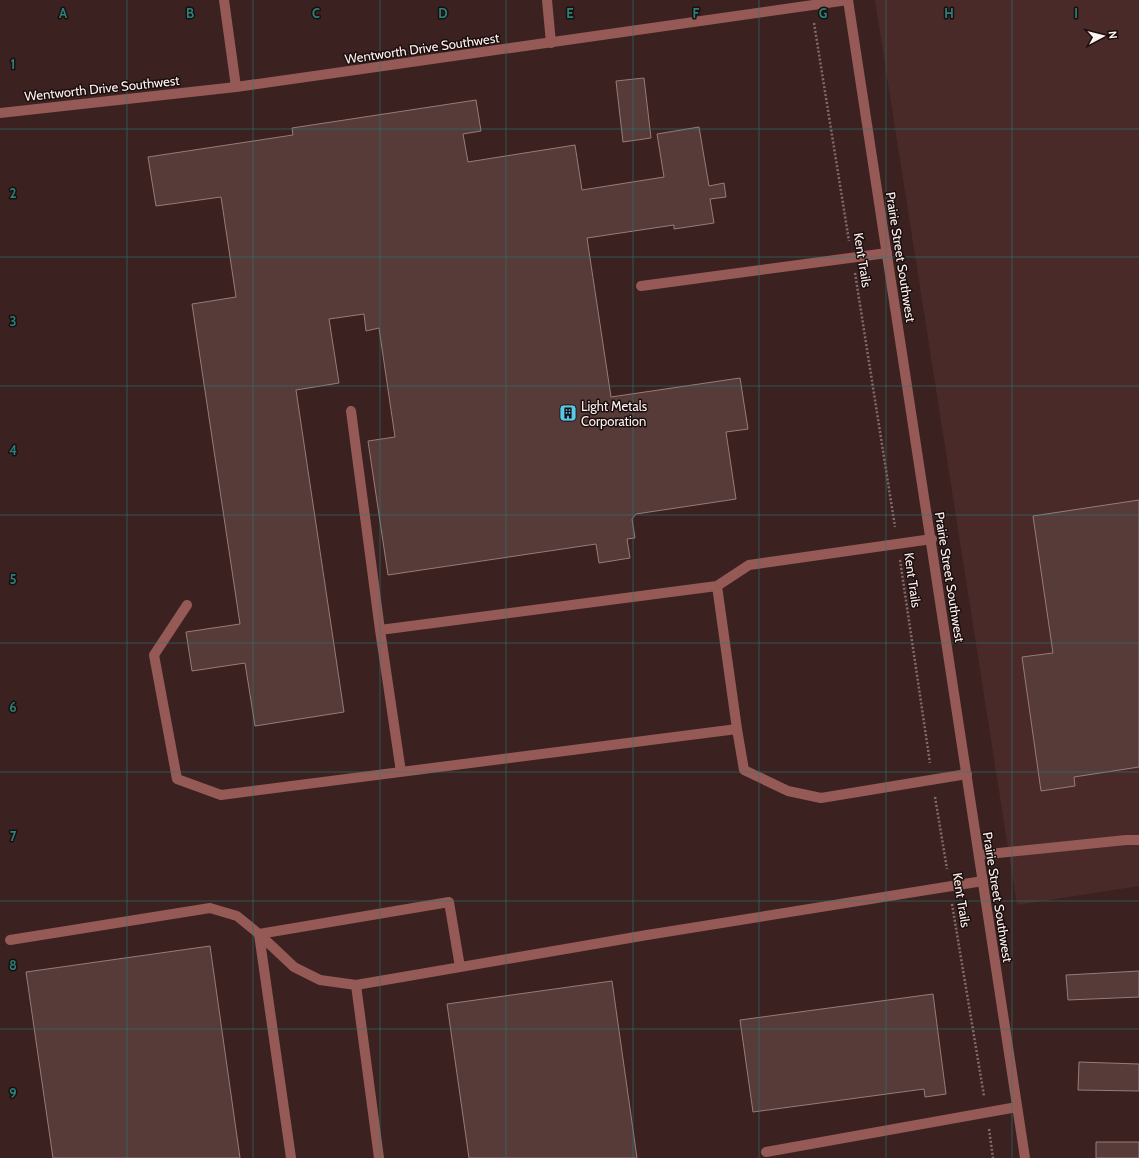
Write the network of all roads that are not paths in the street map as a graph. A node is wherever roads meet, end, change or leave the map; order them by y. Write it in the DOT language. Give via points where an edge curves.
graph roads {
  1 [pos="224,0"];
  2 [pos="547,0"];
  3 [pos="848,0"];
  4 [pos="551,42"];
  5 [pos="236,87"];
  6 [pos="0,112"];
  7 [pos="887,253"];
  8 [pos="641,286"];
  9 [pos="351,411"];
  10 [pos="932,539"];
  11 [pos="718,586"];
  12 [pos="188,604"];
  13 [pos="380,630"];
  14 [pos="737,729"];
  15 [pos="402,772"];
  16 [pos="967,774"];
  17 [pos="1139,840"];
  18 [pos="979,855"];
  19 [pos="983,881"];
  20 [pos="259,934"];
  21 [pos="10,940"];
  22 [pos="460,967"];
  23 [pos="356,985"];
  24 [pos="1017,1107"];
  25 [pos="766,1152"];
  26 [pos="291,1158"];
  27 [pos="379,1158"];
  28 [pos="1025,1158"];
  1 -- 5 [label="street"];
  2 -- 4 [label="street"];
  3 -- 4 [label="street, Wentworth Drive Southwest"];
  3 -- 7 [label="street, Prairie Street Southwest"];
  4 -- 5 [label="street, Wentworth Drive Southwest"];
  5 -- 6 [label="street, Wentworth Drive Southwest"];
  7 -- 8 [label="street"];
  7 -- 10 [label="street, Prairie Street Southwest"];
  9 -- 13 [label="street"];
  10 -- 11 [label="street" via="749,565"];
  10 -- 16 [label="street, Prairie Street Southwest"];
  11 -- 13 [label="street"];
  11 -- 14 [label="street"];
  12 -- 15 [label="street" via="154,656 177,779 221,795"];
  13 -- 15 [label="street"];
  14 -- 15 [label="street"];
  14 -- 16 [label="street" via="744,770 788,791 821,798"];
  16 -- 18 [label="street, Prairie Street Southwest"];
  17 -- 18 [label="street"];
  18 -- 19 [label="street, Prairie Street Southwest"];
  19 -- 22 [label="street"];
  19 -- 24 [label="street, Prairie Street Southwest"];
  20 -- 21 [label="street" via="237,916 210,908"];
  20 -- 22 [label="street" via="449,902"];
  20 -- 23 [label="street" via="294,967 320,980"];
  20 -- 26 [label="street"];
  22 -- 23 [label="street"];
  23 -- 27 [label="street"];
  24 -- 25 [label="street"];
  24 -- 28 [label="street, Prairie Street Southwest"];
}
